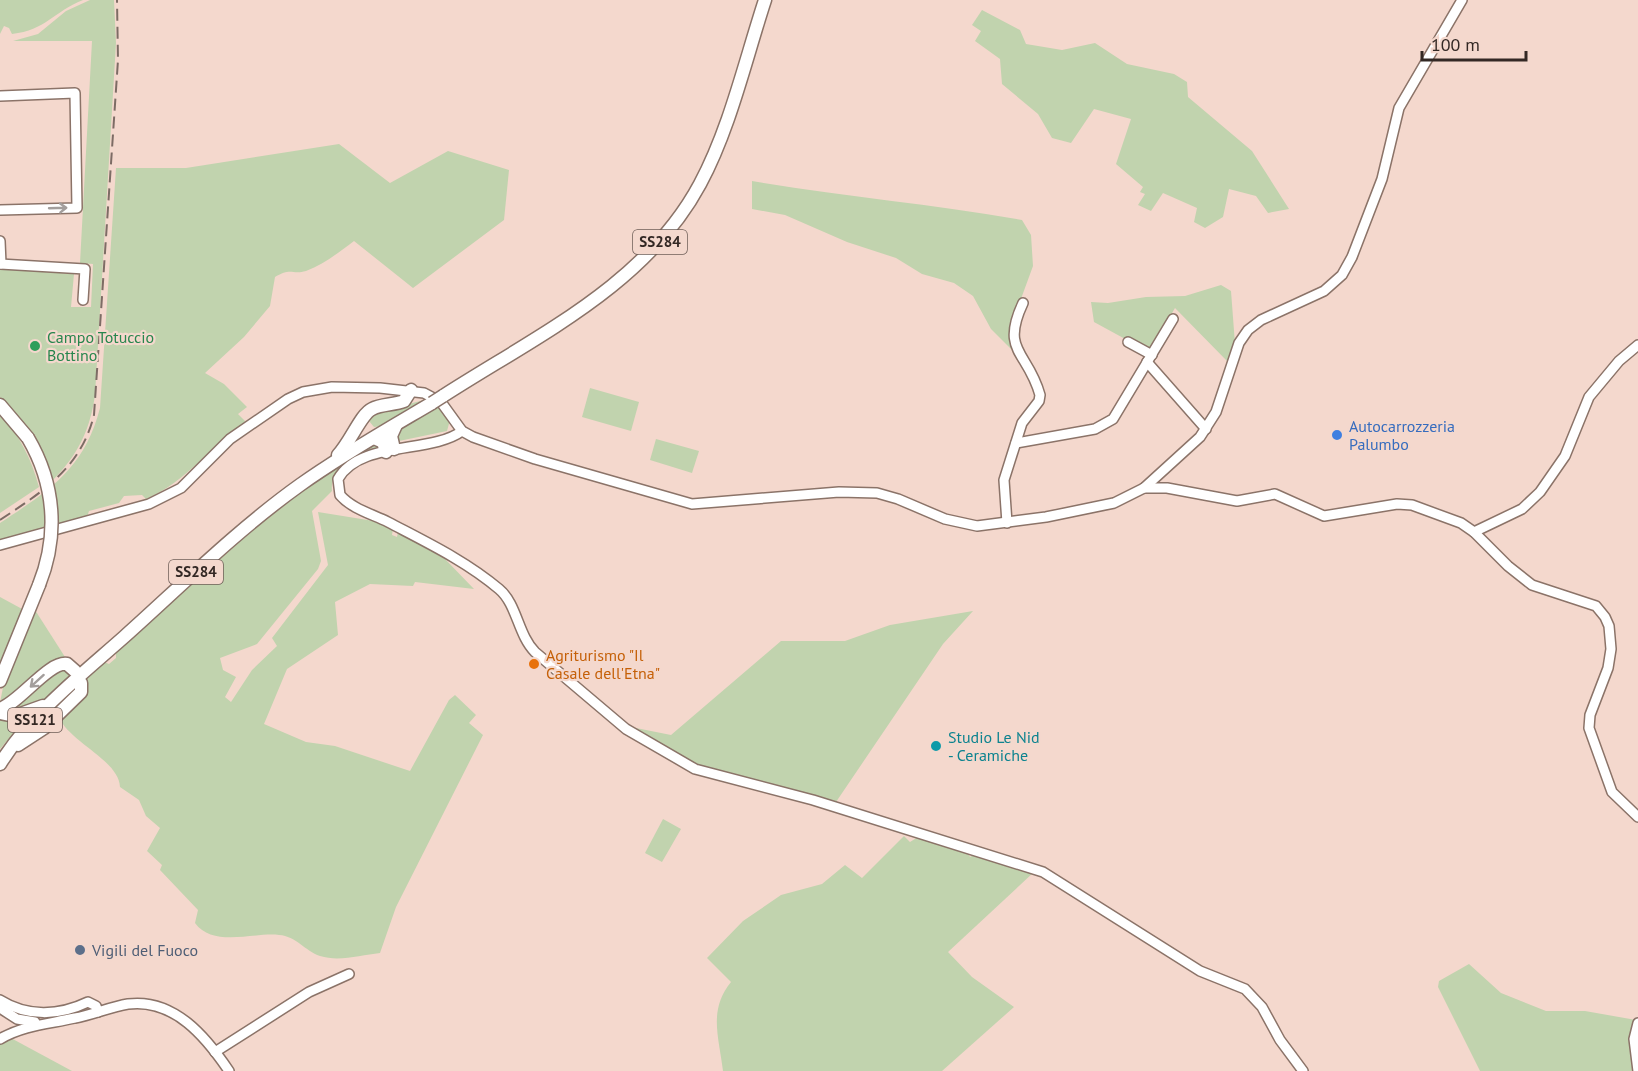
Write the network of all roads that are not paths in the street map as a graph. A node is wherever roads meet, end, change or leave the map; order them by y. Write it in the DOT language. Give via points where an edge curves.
graph roads {
  1 [pos="765,0"];
  2 [pos="1462,0"];
  3 [pos="1,96"];
  4 [pos="0,210"];
  5 [pos="0,241"];
  6 [pos="0,264"];
  7 [pos="83,300"];
  8 [pos="1023,303"];
  9 [pos="1173,319"];
  10 [pos="1128,342"];
  11 [pos="1638,345"];
  12 [pos="1150,359"];
  13 [pos="411,390"];
  14 [pos="0,405"];
  15 [pos="370,410"];
  16 [pos="396,425"];
  17 [pos="1206,429"];
  18 [pos="462,431"];
  19 [pos="379,435"];
  20 [pos="1016,443"];
  21 [pos="390,451"];
  22 [pos="322,470"];
  23 [pos="1144,488"];
  24 [pos="1007,523"];
  25 [pos="1474,532"];
  26 [pos="0,545"];
  27 [pos="77,678"];
  28 [pos="0,681"];
  29 [pos="43,705"];
  30 [pos="0,711"];
  31 [pos="0,755"];
  32 [pos="0,764"];
  33 [pos="0,771"];
  34 [pos="1638,817"];
  35 [pos="349,974"];
  36 [pos="0,1000"];
  37 [pos="0,1008"];
  38 [pos="98,1012"];
  39 [pos="44,1023"];
  40 [pos="1638,1023"];
  41 [pos="0,1039"];
  42 [pos="215,1052"];
  43 [pos="229,1071"];
  44 [pos="1303,1071"];
  45 [pos="1638,1071"];
  1 -- 16 [label="main road, SS284, bridge" via="710,164 670,230 606,292"];
  2 -- 17 [label="street" via="1399,108 1382,179 1348,267 1323,291 1248,330 1239,343 1221,400"];
  4 -- 3 [label="street, one-way" via="77,208 75,93"];
  5 -- 6 [label="street"];
  6 -- 7 [label="street" via="85,269"];
  8 -- 20 [label="street" via="1014,324 1014,344 1027,361 1040,395 1022,423"];
  9 -- 12 [label="street"];
  10 -- 12 [label="street"];
  11 -- 25 [label="street" via="1589,397 1565,456 1540,492 1522,509"];
  12 -- 17 [label="street"];
  12 -- 20 [label="street" via="1117,413 1101,427"];
  13 -- 15 [label="main road" via="404,401"];
  13 -- 18 [label="street" via="441,402"];
  13 -- 26 [label="street" via="332,387 295,395 230,439 181,488 149,504"];
  14 -- 28 [label="main road, bridge" via="28,438 44,469 52,516 49,551 39,585"];
  15 -- 19 [label="main road" via="367,426"];
  15 -- 22 [label="main road" via="348,445"];
  16 -- 19 [label="main road, SS284"];
  16 -- 21 [label="main road"];
  17 -- 23 [label="street"];
  18 -- 21 [label="street"];
  18 -- 24 [label="street" via="535,459 692,504 840,492 877,494 965,524"];
  19 -- 21 [label="main road"];
  19 -- 22 [label="main road, SS284"];
  20 -- 24 [label="street" via="1004,480"];
  21 -- 44 [label="street" via="344,469 337,484 340,495 352,505 430,544 497,587 507,598 525,640 535,652 637,737 695,770 813,800 1036,869 1200,971 1245,989 1262,1006"];
  22 -- 27 [label="main road, SS284" via="249,525"];
  23 -- 24 [label="street" via="1099,507"];
  23 -- 25 [label="street" via="1167,488 1236,501 1275,495 1324,516 1412,505 1452,518"];
  25 -- 34 [label="street" via="1521,578 1545,590 1589,602 1605,617 1611,636 1610,660 1589,728 1612,792"];
  27 -- 29 [label="main road, SS121"];
  27 -- 30 [label="main road, one-way" via="67,664 57,666"];
  27 -- 32 [label="main road, SS121" via="29,726"];
  27 -- 33 [label="main road" via="81,692 44,728 17,746"];
  29 -- 30 [label="main road" via="15,716"];
  29 -- 31 [label="main road, SS121"];
  35 -- 42 [label="street" via="309,992"];
  36 -- 38 [label="street" via="32,1013 63,1011 88,1002"];
  37 -- 39 [label="street" via="17,1019"];
  38 -- 39 [label="street"];
  38 -- 42 [label="street" via="126,1005 155,1006 189,1023"];
  39 -- 41 [label="street"];
  40 -- 45 [label="street" via="1634,1039"];
  42 -- 43 [label="street"];
}
